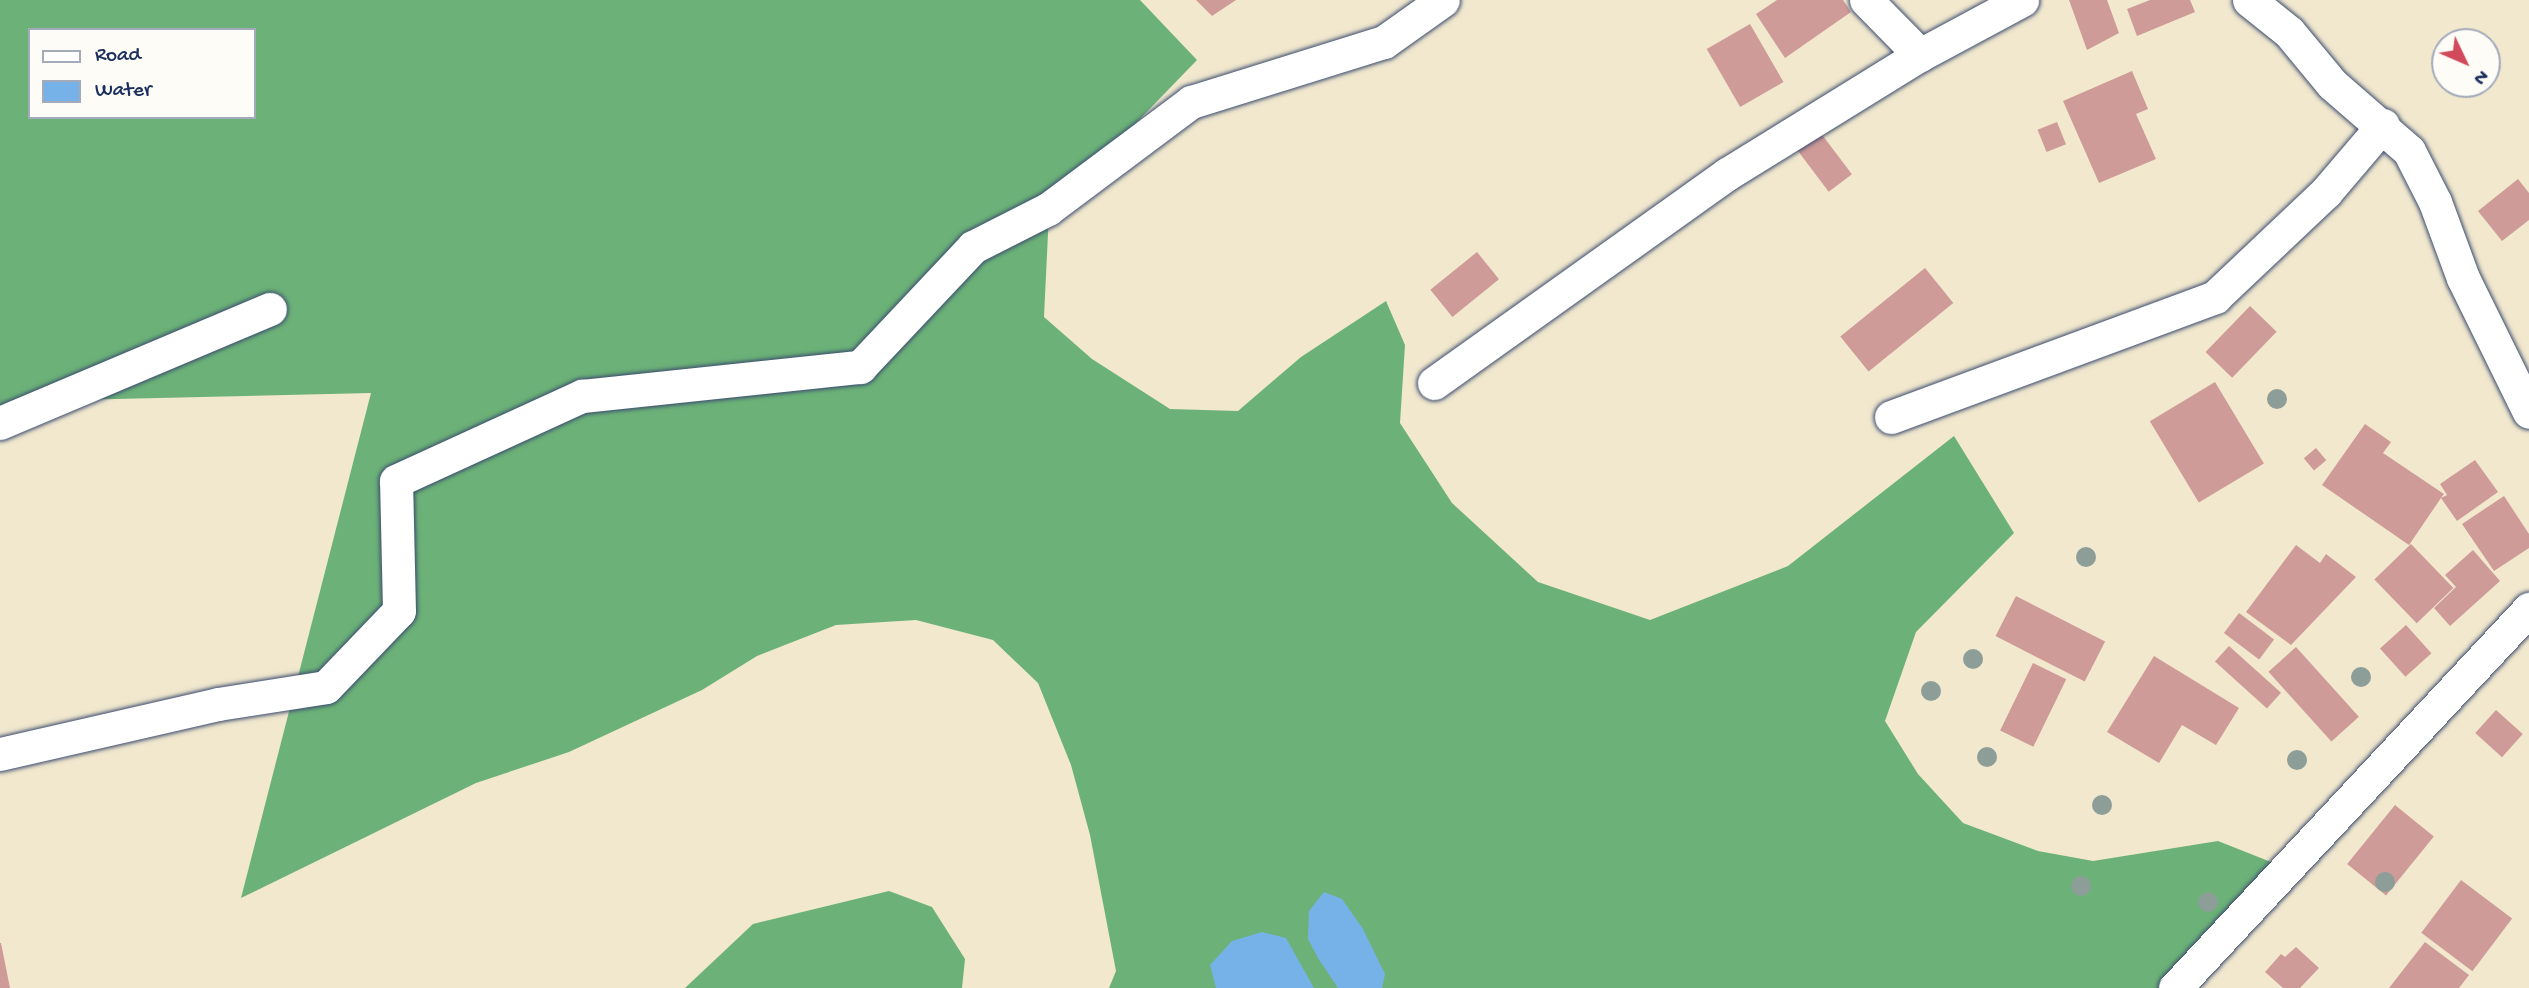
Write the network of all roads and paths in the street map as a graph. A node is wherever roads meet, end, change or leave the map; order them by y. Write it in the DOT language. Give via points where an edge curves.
graph roads {
  1 [pos="1443,0"];
  2 [pos="1866,0"];
  3 [pos="2022,0"];
  4 [pos="2249,0"];
  5 [pos="1920,55"];
  6 [pos="2383,125"];
  7 [pos="270,309"];
  8 [pos="1434,383"];
  9 [pos="2529,412"];
  10 [pos="1891,417"];
  11 [pos="0,423"];
  12 [pos="2529,610"];
  13 [pos="0,754"];
  14 [pos="2175,988"];
  1 -- 13 [label="street" via="1384,42 1191,102 1048,209 973,247 860,367 582,396 396,481 399,611 326,687 218,704"];
  2 -- 5 [label="street"];
  3 -- 5 [label="street"];
  4 -- 6 [label="street" via="2289,32 2332,84"];
  5 -- 8 [label="street" via="1727,174"];
  6 -- 9 [label="street" via="2409,151 2435,202 2463,278"];
  6 -- 10 [label="street" via="2326,192 2215,297"];
  7 -- 11 [label="street"];
  12 -- 14 [label="street"];
}
